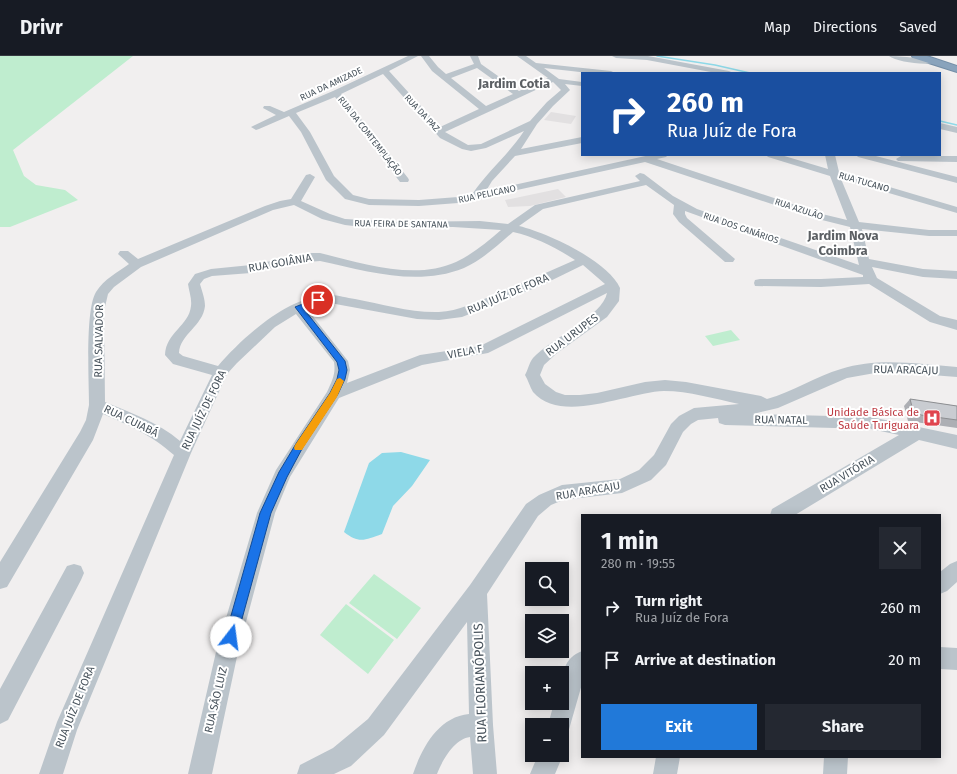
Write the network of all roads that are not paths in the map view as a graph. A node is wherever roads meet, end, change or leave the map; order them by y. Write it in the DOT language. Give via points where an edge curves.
graph roads {
  1 [pos="414,56"];
  2 [pos="425,56"];
  3 [pos="474,56"];
  4 [pos="520,56"];
  5 [pos="616,56"];
  6 [pos="639,56"];
  7 [pos="893,56"];
  8 [pos="943,56"];
  9 [pos="653,57"];
  10 [pos="933,58"];
  11 [pos="915,59"];
  12 [pos="956,60"];
  13 [pos="478,65"];
  14 [pos="532,65"];
  15 [pos="691,66"];
  16 [pos="957,69"];
  17 [pos="384,70"];
  18 [pos="593,72"];
  19 [pos="703,72"];
  20 [pos="723,72"];
  21 [pos="446,77"];
  22 [pos="555,80"];
  23 [pos="580,82"];
  24 [pos="566,90"];
  25 [pos="336,93"];
  26 [pos="518,94"];
  27 [pos="267,108"];
  28 [pos="484,109"];
  29 [pos="288,114"];
  30 [pos="533,123"];
  31 [pos="941,126"];
  32 [pos="256,127"];
  33 [pos="957,130"];
  34 [pos="440,131"];
  35 [pos="581,140"];
  36 [pos="941,150"];
  37 [pos="515,151"];
  38 [pos="957,154"];
  39 [pos="659,156"];
  40 [pos="774,156"];
  41 [pos="830,156"];
  42 [pos="865,156"];
  43 [pos="646,159"];
  44 [pos="877,159"];
  45 [pos="957,159"];
  46 [pos="626,163"];
  47 [pos="834,174"];
  48 [pos="310,177"];
  49 [pos="404,180"];
  50 [pos="957,180"];
  51 [pos="647,182"];
  52 [pos="477,196"];
  53 [pos="295,202"];
  54 [pos="680,205"];
  55 [pos="957,210"];
  56 [pos="855,225"];
  57 [pos="511,227"];
  58 [pos="957,233"];
  59 [pos="124,254"];
  60 [pos="729,259"];
  61 [pos="584,260"];
  62 [pos="137,264"];
  63 [pos="868,271"];
  64 [pos="957,275"];
  65 [pos="760,283"];
  66 [pos="613,285"];
  67 [pos="298,307"];
  68 [pos="957,325"];
  69 [pos="221,372"];
  70 [pos="957,372"];
  71 [pos="334,394"];
  72 [pos="772,404"];
  73 [pos="98,405"];
  74 [pos="694,414"];
  75 [pos="914,434"];
  76 [pos="957,442"];
  77 [pos="183,453"];
  78 [pos="781,514"];
  79 [pos="957,570"];
  80 [pos="74,573"];
  81 [pos="0,580"];
  82 [pos="941,583"];
  83 [pos="477,592"];
  84 [pos="941,658"];
  85 [pos="957,659"];
  86 [pos="581,663"];
  87 [pos="0,712"];
  88 [pos="562,718"];
  89 [pos="481,725"];
  90 [pos="668,758"];
  91 [pos="836,758"];
  92 [pos="548,762"];
  93 [pos="51,774"];
  94 [pos="200,774"];
  95 [pos="309,774"];
  96 [pos="425,774"];
  97 [pos="485,774"];
  98 [pos="542,774"];
  99 [pos="665,774"];
  100 [pos="835,774"];
  1 -- 17 [label="street, RUA DA AMIZADE"];
  2 -- 21 [label="street"];
  3 -- 13 [label="street"];
  4 -- 14 [label="street"];
  5 -- 9 [label="street"];
  6 -- 9 [label="street"];
  7 -- 11 [label="street"];
  8 -- 12 [label="highway"];
  9 -- 15 [label="street"];
  10 -- 11 [label="highway"];
  10 -- 12 [label="highway"];
  10 -- 16 [label="highway"];
  13 -- 21 [label="street"];
  13 -- 26 [label="street"];
  14 -- 18 [label="street"];
  14 -- 22 [label="street"];
  15 -- 19 [label="street"];
  15 -- 20 [label="street"];
  17 -- 25 [label="street, RUA DA AMIZADE"];
  17 -- 34 [label="street, RUA DA PAZ"];
  21 -- 28 [label="street"];
  22 -- 23 [label="street"];
  22 -- 24 [label="street"];
  22 -- 26 [label="street"];
  23 -- 24 [label="street"];
  24 -- 30 [label="street"];
  25 -- 29 [label="street, RUA DA AMIZADE"];
  25 -- 49 [label="street, RUA DA COMTEMPLAÇÃO"];
  26 -- 28 [label="street"];
  27 -- 29 [label="street"];
  28 -- 34 [label="street"];
  29 -- 32 [label="street, RUA DA AMIZADE"];
  29 -- 52 [label="street, RUA PELICANO" via="305,132 330,178 349,197 364,201 419,204"];
  30 -- 34 [label="street, RUA DA PAZ" via="484,146 471,148 446,139"];
  30 -- 37 [label="street"];
  31 -- 33 [label="street"];
  35 -- 37 [label="street" via="531,151"];
  36 -- 38 [label="street"];
  37 -- 52 [label="street"];
  39 -- 43 [label="street, RUA PELICANO"];
  40 -- 47 [label="street, RUA TUCANO"];
  41 -- 47 [label="street"];
  42 -- 44 [label="street"];
  43 -- 46 [label="street, RUA PELICANO"];
  43 -- 56 [label="street, RUA AZULÃO" via="818,216"];
  44 -- 45 [label="street"];
  44 -- 50 [label="street"];
  46 -- 51 [label="street, RUA DOS CANÁRIOS"];
  46 -- 52 [label="street, RUA PELICANO"];
  47 -- 55 [label="street, RUA TUCANO"];
  47 -- 56 [label="street"];
  48 -- 53 [label="street"];
  51 -- 54 [label="street, RUA DOS CANÁRIOS"];
  51 -- 57 [label="street" via="539,207"];
  53 -- 57 [label="street, RUA FEIRA DE SANTANA" via="328,218 344,222"];
  53 -- 62 [label="street, RUA SALVADOR" via="269,208"];
  54 -- 60 [label="street" via="679,214 683,220"];
  54 -- 63 [label="street, RUA DOS CANÁRIOS" via="710,218"];
  56 -- 58 [label="street, RUA AZULÃO" via="929,233"];
  56 -- 63 [label="street"];
  57 -- 61 [label="street" via="549,240"];
  57 -- 69 [label="street, RUA GOIÂNIA" via="477,255 453,268 437,273 398,274 309,256 262,267 203,275 194,284 198,306 196,315 175,340 171,348 172,355 178,360"];
  59 -- 62 [label="street"];
  61 -- 66 [label="street"];
  61 -- 67 [label="street, RUA JUÍZ DE FORA" via="462,313 417,315 330,299"];
  62 -- 73 [label="street, RUA SALVADOR" via="109,284 102,292 98,303"];
  63 -- 64 [label="street, RUA DOS CANÁRIOS"];
  63 -- 65 [label="street" via="821,283"];
  63 -- 68 [label="street" via="930,316"];
  66 -- 71 [label="street, VIELA F" via="483,350 420,360"];
  66 -- 72 [label="street, RUA URUPES" via="614,296 608,308 556,346 535,366 533,376 538,388 550,396 566,401 583,401 642,388 672,386"];
  67 -- 69 [label="street, RUA JUÍZ DE FORA" via="270,324"];
  67 -- 71 [label="street, RUA SÃO LUIZ" via="341,361 343,370"];
  69 -- 77 [label="street, RUA JUÍZ DE FORA"];
  70 -- 72 [label="street, RUA ARACAJU" via="875,368 844,373"];
  71 -- 94 [label="street, RUA SÃO LUIZ" via="282,475 266,513 227,652"];
  72 -- 74 [label="street, RUA ARACAJU"];
  73 -- 77 [label="street, RUA CUIABÁ" via="138,422 162,436"];
  73 -- 81 [label="street, RUA SALVADOR" via="87,435"];
  74 -- 75 [label="street, RUA NATAL" via="737,420 871,423"];
  74 -- 83 [label="street, RUA ARACAJU" via="677,428 660,460 646,475 622,486 562,493 545,500 532,510"];
  75 -- 76 [label="street, RUA NATAL"];
  75 -- 78 [label="street, RUA VITÓRIA"];
  77 -- 93 [label="street, RUA JUÍZ DE FORA" via="65,730"];
  79 -- 82 [label="street"];
  80 -- 87 [label="street"];
  83 -- 89 [label="street, RUA FLORIANÓPOLIS"];
  83 -- 95 [label="street, RUA ARACAJU" via="376,727 342,757"];
  84 -- 85 [label="street"];
  86 -- 88 [label="street" via="573,674"];
  89 -- 96 [label="street" via="459,727 444,740"];
  89 -- 97 [label="street, RUA FLORIANÓPOLIS"];
  90 -- 99 [label="street"];
  91 -- 100 [label="street"];
  92 -- 98 [label="street"];
}
